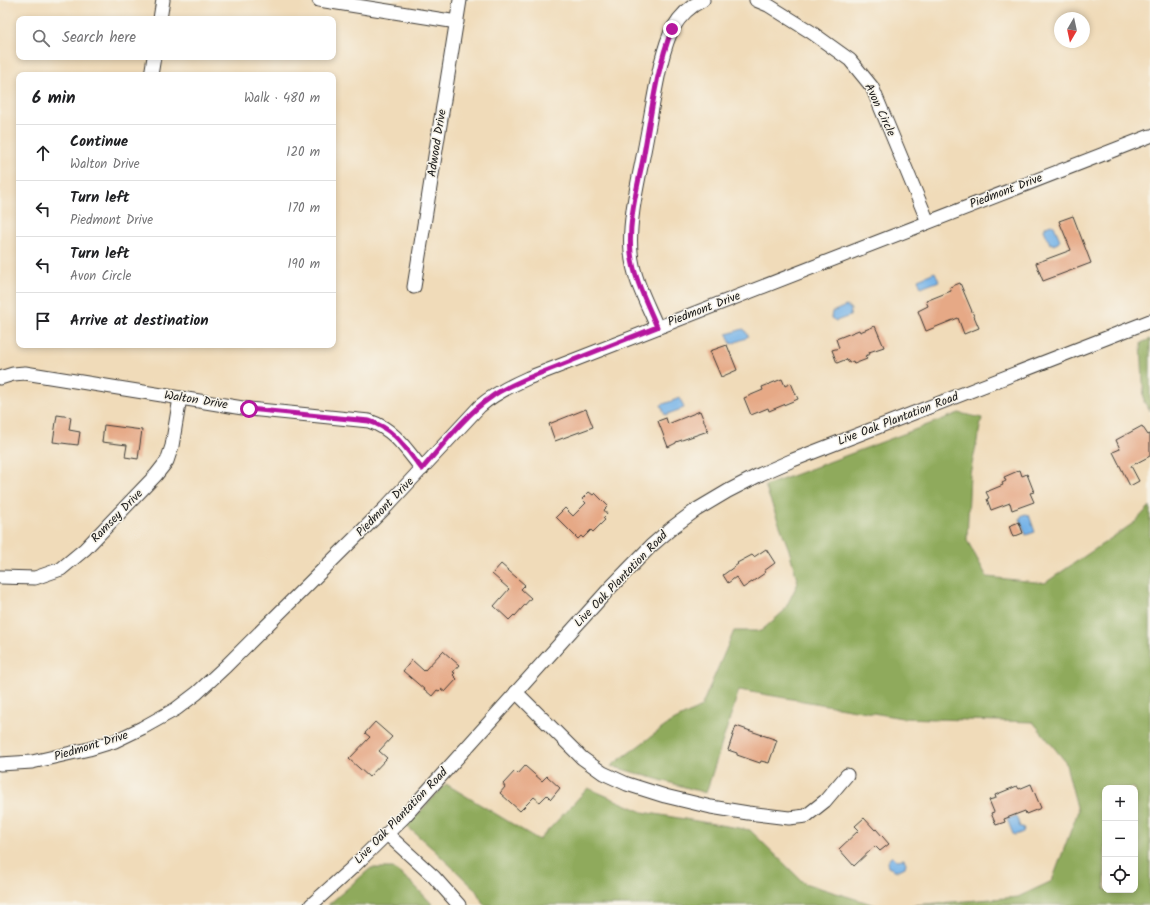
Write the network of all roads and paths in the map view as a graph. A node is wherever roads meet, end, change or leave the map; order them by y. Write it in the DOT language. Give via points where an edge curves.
graph roads {
  1 [pos="163,0"];
  2 [pos="319,0"];
  3 [pos="460,0"];
  4 [pos="704,0"];
  5 [pos="756,0"];
  6 [pos="160,16"];
  7 [pos="457,22"];
  8 [pos="154,60"];
  9 [pos="152,72"];
  10 [pos="1150,136"];
  11 [pos="928,222"];
  12 [pos="414,287"];
  13 [pos="1150,321"];
  14 [pos="657,327"];
  15 [pos="0,378"];
  16 [pos="180,398"];
  17 [pos="422,469"];
  18 [pos="0,577"];
  19 [pos="516,692"];
  20 [pos="0,764"];
  21 [pos="846,775"];
  22 [pos="387,834"];
  23 [pos="311,905"];
  24 [pos="459,905"];
  1 -- 6 [label="street"];
  2 -- 7 [label="street"];
  3 -- 7 [label="street, Adwood Drive"];
  4 -- 14 [label="street" via="680,16 665,47 634,203 631,230 633,263 639,287"];
  5 -- 11 [label="street, Avon Circle" via="811,32 850,60 872,87"];
  7 -- 12 [label="street, Adwood Drive"];
  8 -- 9 [label="street"];
  10 -- 11 [label="street, Piedmont Drive"];
  11 -- 14 [label="street, Piedmont Drive"];
  13 -- 19 [label="street, Live Oak Plantation Road" via="793,460 728,491 673,526 651,546"];
  14 -- 17 [label="street, Piedmont Drive" via="528,378 495,394 463,423"];
  15 -- 16 [label="street, Walton Drive" via="25,373"];
  16 -- 17 [label="street, Walton Drive" via="249,409 369,421 387,428"];
  16 -- 18 [label="street, Ramsey Drive" via="172,446 167,460 156,475 85,549 61,569 35,578"];
  17 -- 20 [label="street, Piedmont Drive" via="226,666 176,709 116,741 32,762"];
  19 -- 21 [label="street" via="582,758 604,773 628,784 666,796 748,813 788,818 806,816 825,801"];
  19 -- 22 [label="street, Live Oak Plantation Road"];
  22 -- 23 [label="street, Live Oak Plantation Road"];
  22 -- 24 [label="street" via="434,877"];
}
